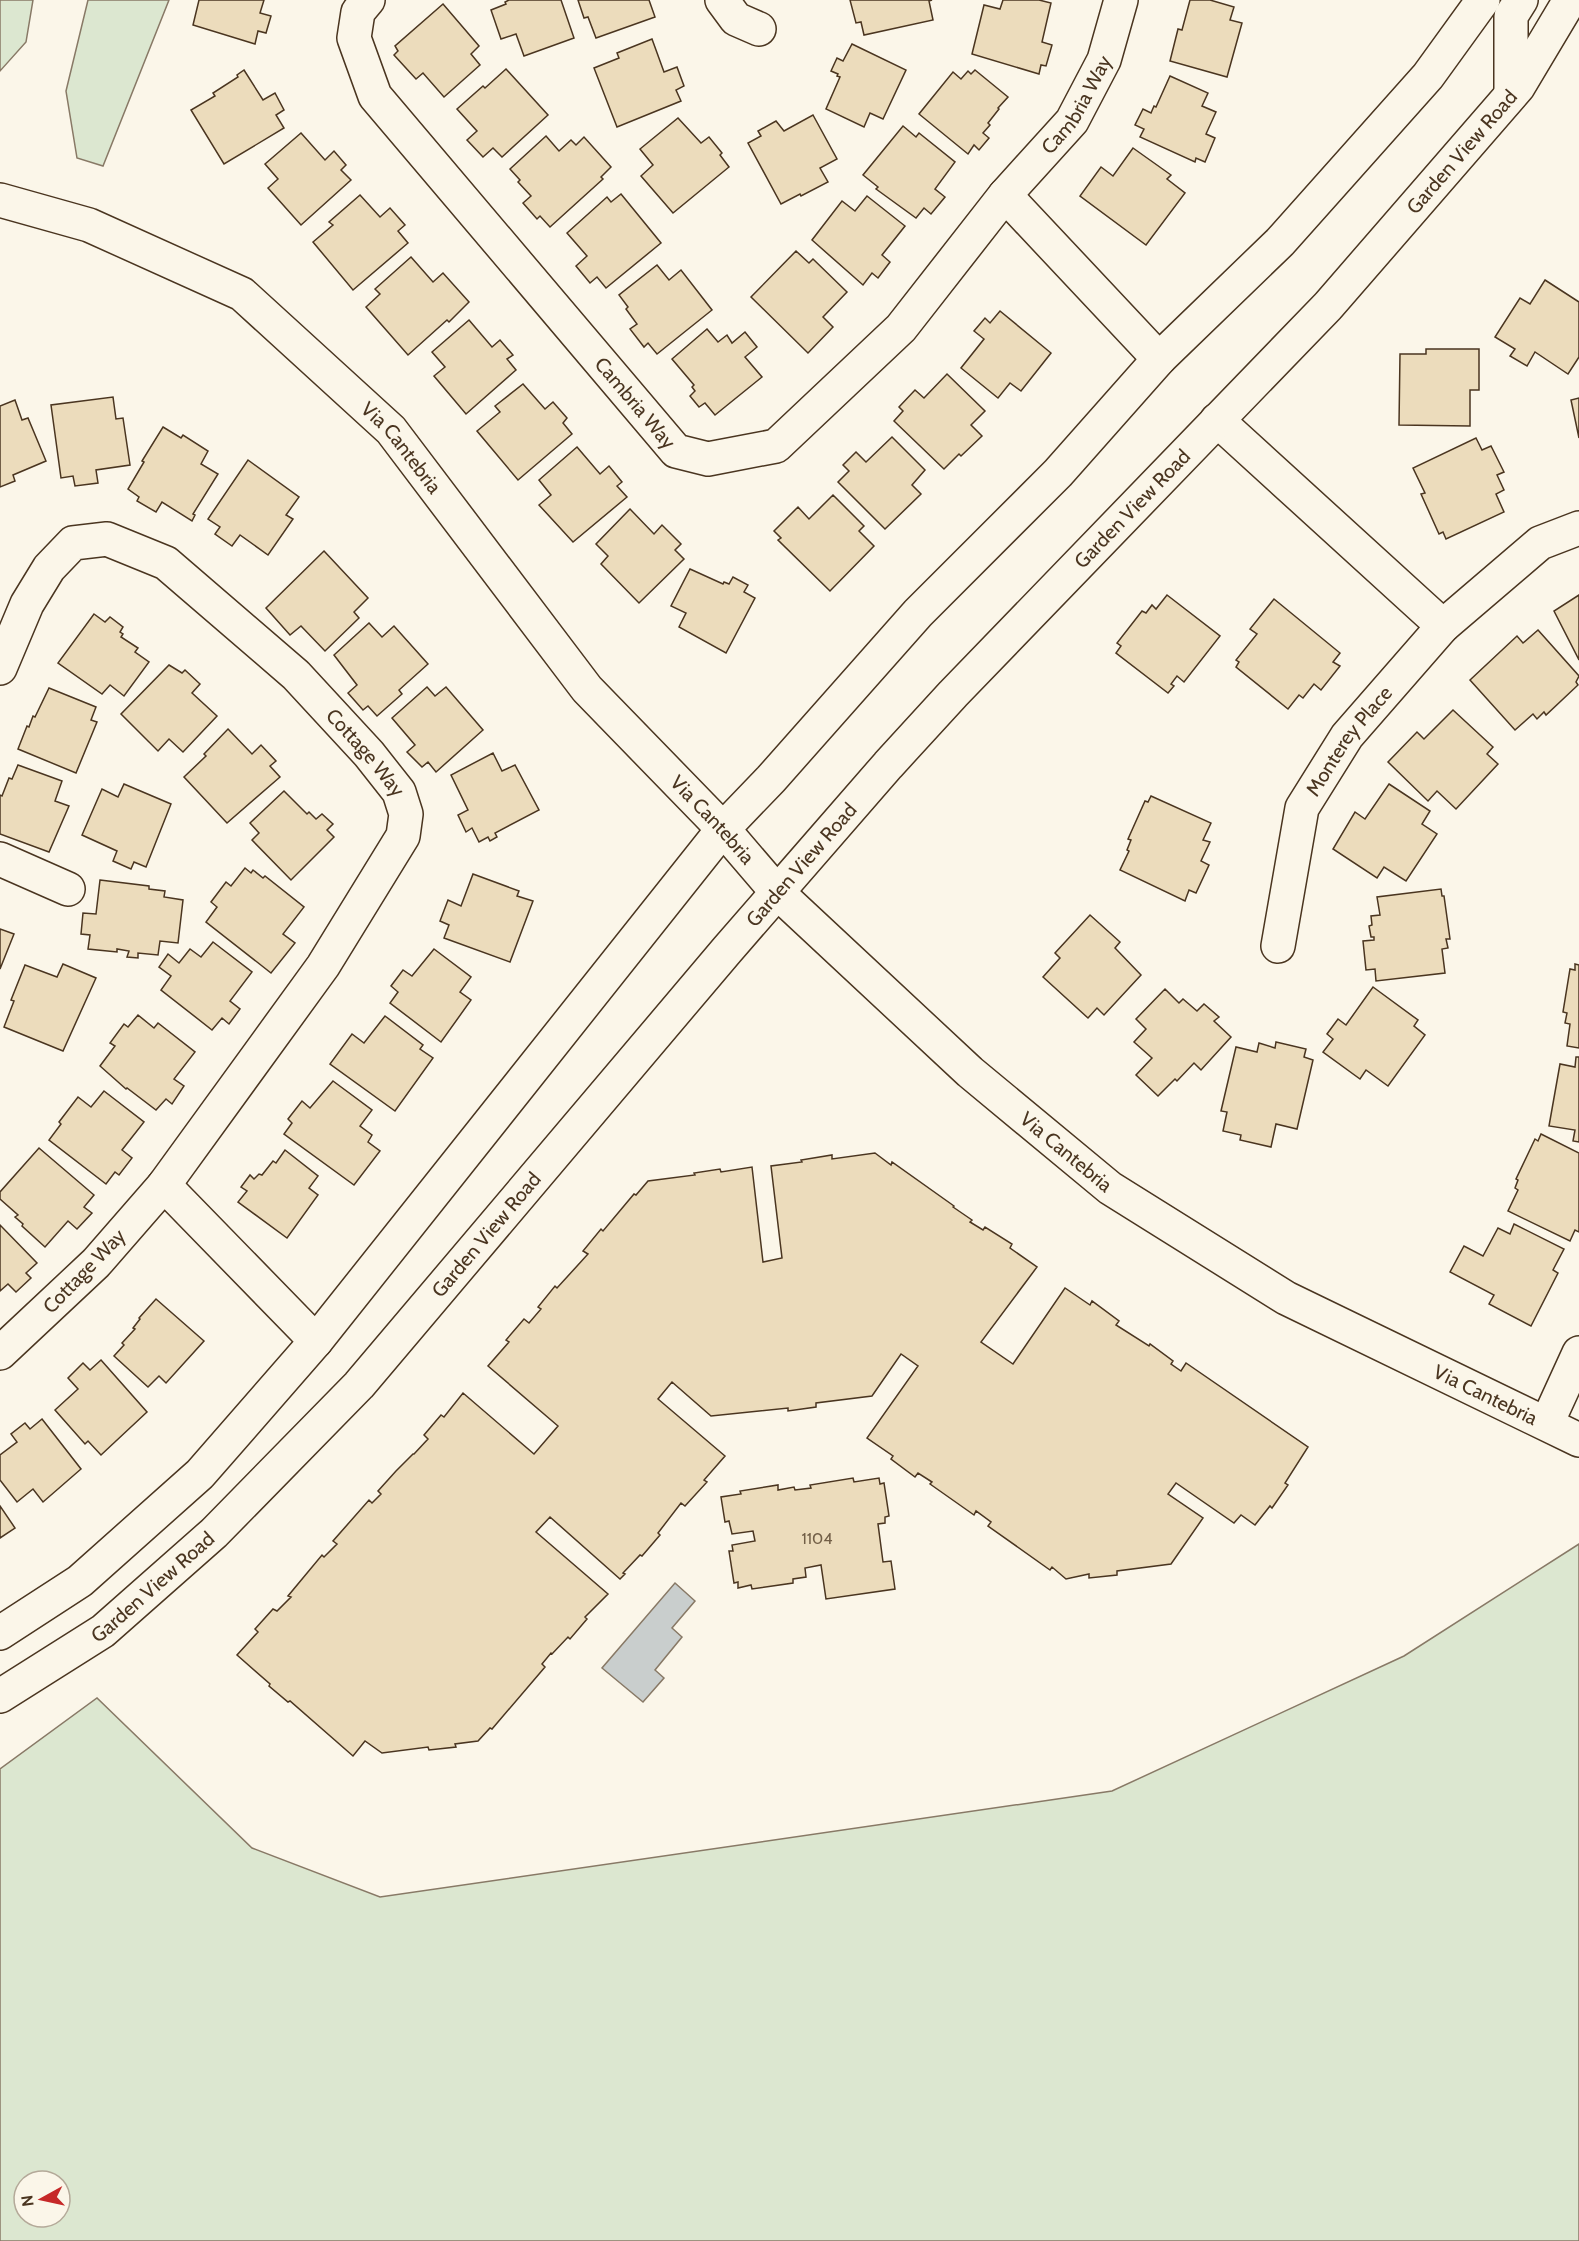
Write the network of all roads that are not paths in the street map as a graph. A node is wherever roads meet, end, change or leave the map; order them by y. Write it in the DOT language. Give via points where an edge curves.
graph roads {
  1 [pos="368,0"];
  2 [pos="723,0"];
  3 [pos="1121,0"];
  4 [pos="1484,0"];
  5 [pos="1521,0"];
  6 [pos="1570,0"];
  7 [pos="759,29"];
  8 [pos="1511,94"];
  9 [pos="1005,195"];
  10 [pos="0,200"];
  11 [pos="1159,359"];
  12 [pos="1217,420"];
  13 [pos="1579,528"];
  14 [pos="1443,626"];
  15 [pos="0,668"];
  16 [pos="723,829"];
  17 [pos="0,859"];
  18 [pos="68,889"];
  19 [pos="777,892"];
  20 [pos="1278,946"];
  21 [pos="164,1185"];
  22 [pos="316,1341"];
  23 [pos="0,1353"];
  24 [pos="1579,1353"];
  25 [pos="1547,1423"];
  26 [pos="1579,1440"];
  27 [pos="0,1633"];
  28 [pos="0,1696"];
  1 -- 9 [label="main road, Cambria Way" via="358,12 354,38 375,96 676,451 708,459 776,446 901,328"];
  2 -- 7 [label="main road" via="736,19"];
  3 -- 9 [label="main road, Cambria Way" via="1104,60 1072,121"];
  4 -- 11 [label="main road" via="1428,76 1288,233"];
  5 -- 8 [label="main road" via="1511,16"];
  6 -- 8 [label="main road, Garden View Road"];
  8 -- 12 [label="main road, Garden View Road" via="1328,306"];
  9 -- 11 [label="main road"];
  10 -- 16 [label="main road, Via Cantebria" via="89,225 242,294 391,430 587,689"];
  11 -- 16 [label="main road" via="1058,473 918,613 777,774"];
  12 -- 14 [label="main road"];
  12 -- 19 [label="main road, Garden View Road" via="953,694"];
  13 -- 14 [label="main road, Monterey Place" via="1540,543"];
  14 -- 20 [label="main road, Monterey Place" via="1347,736 1302,808"];
  15 -- 21 [label="main road, Cottage Way" via="27,604 49,568 73,543 107,538 166,563 296,675 369,754 399,792 406,813 403,836 323,966"];
  16 -- 19 [label="main road, Via Cantebria"];
  16 -- 22 [label="main road"];
  17 -- 18 [label="main road"];
  19 -- 25 [label="main road, Via Cantebria" via="970,1072 1110,1188 1287,1298"];
  19 -- 28 [label="main road, Garden View Road" via="343,1401 214,1533 104,1631"];
  21 -- 22 [label="main road"];
  21 -- 23 [label="main road, Cottage Way" via="96,1263"];
  22 -- 27 [label="main road" via="200,1474 80,1581"];
  24 -- 25 [label="main road"];
  25 -- 26 [label="main road, Via Cantebria"];
}
